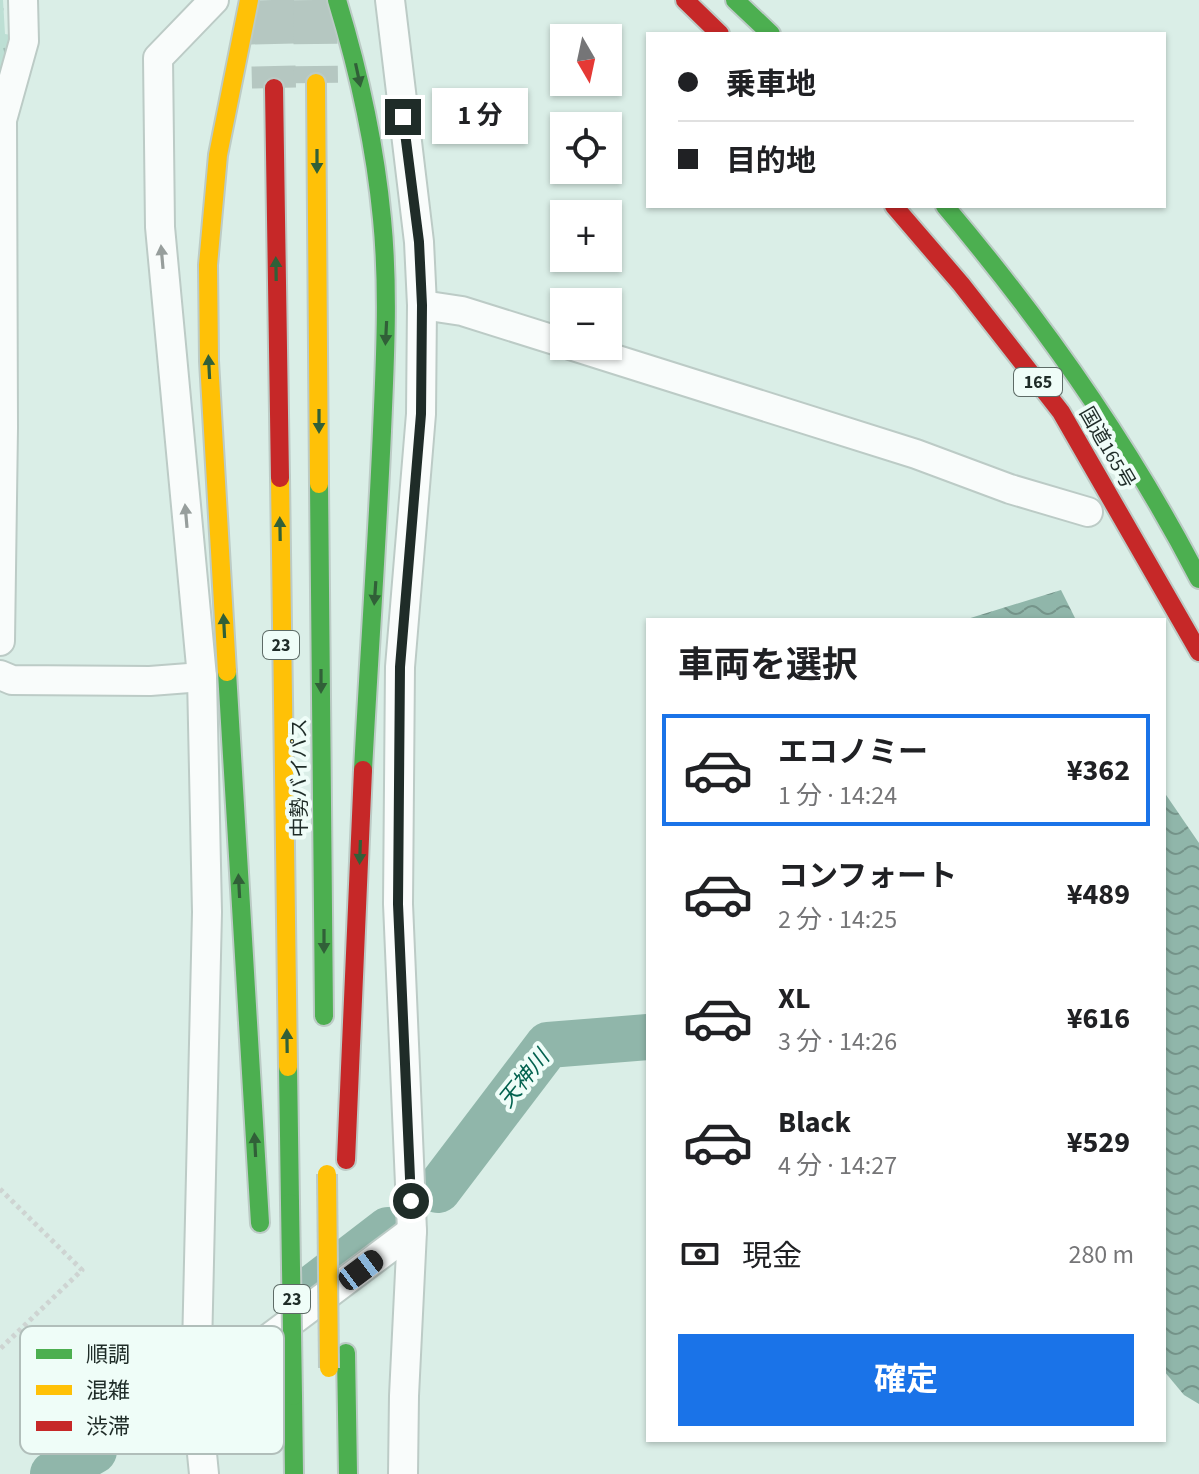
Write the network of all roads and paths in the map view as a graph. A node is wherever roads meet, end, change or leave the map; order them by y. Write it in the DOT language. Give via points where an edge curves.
graph roads {
  1 [pos="23,0"];
  2 [pos="214,0"];
  3 [pos="249,0"];
  4 [pos="337,0"];
  5 [pos="390,0"];
  6 [pos="685,0"];
  7 [pos="735,0"];
  8 [pos="718,32"];
  9 [pos="769,32"];
  10 [pos="316,83"];
  11 [pos="274,88"];
  12 [pos="1,120"];
  13 [pos="896,208"];
  14 [pos="947,208"];
  15 [pos="422,305"];
  16 [pos="550,339"];
  17 [pos="617,360"];
  18 [pos="2,428"];
  19 [pos="1088,512"];
  20 [pos="1196,571"];
  21 [pos="0,641"];
  22 [pos="1199,652"];
  23 [pos="0,675"];
  24 [pos="202,677"];
  25 [pos="325,1034"];
  26 [pos="326,1166"];
  27 [pos="346,1167"];
  28 [pos="0,1189"];
  29 [pos="260,1230"];
  30 [pos="412,1231"];
  31 [pos="346,1249"];
  32 [pos="265,1312"];
  33 [pos="24,1326"];
  34 [pos="198,1326"];
  35 [pos="266,1326"];
  36 [pos="284,1327"];
  37 [pos="20,1330"];
  38 [pos="0,1349"];
  39 [pos="202,1454"];
  40 [pos="204,1474"];
  41 [pos="294,1474"];
  42 [pos="330,1474"];
  43 [pos="348,1474"];
  44 [pos="403,1474"];
  1 -- 12 [label="street" via="24,41"];
  24 -- 2 [label="street, one-way" via="160,227 158,58"];
  29 -- 3 [label="highway, one-way" via="207,282 219,141"];
  4 -- 27 [label="highway, one-way" via="370,132 382,220 387,322"];
  5 -- 15 [label="street"];
  6 -- 8 [label="highway"];
  7 -- 9 [label="highway"];
  10 -- 25 [label="highway, 中勢バイパス / 23, one-way"];
  41 -- 11 [label="highway, 中勢バイパス / 23, one-way, bridge"];
  12 -- 18 [label="street"];
  13 -- 22 [label="highway, 国道165号 / 165" via="1061,412"];
  14 -- 20 [label="highway, 国道165号 / 165" via="1063,355 1122,443"];
  15 -- 16 [label="street" via="462,311"];
  15 -- 30 [label="street" via="421,414 400,683 398,904"];
  17 -- 19 [label="street"];
  18 -- 21 [label="street"];
  23 -- 24 [label="street" via="12,680"];
  24 -- 34 [label="street" via="207,912"];
  26 -- 42 [label="highway, 23, bridge"];
  28 -- 33 [label="path" via="82,1270"];
  30 -- 36 [label="street"];
  30 -- 44 [label="street"];
  31 -- 43 [label="highway"];
  32 -- 35 [label="highway"];
  37 -- 38 [label="path"];
  39 -- 40 [label="street"];
}
